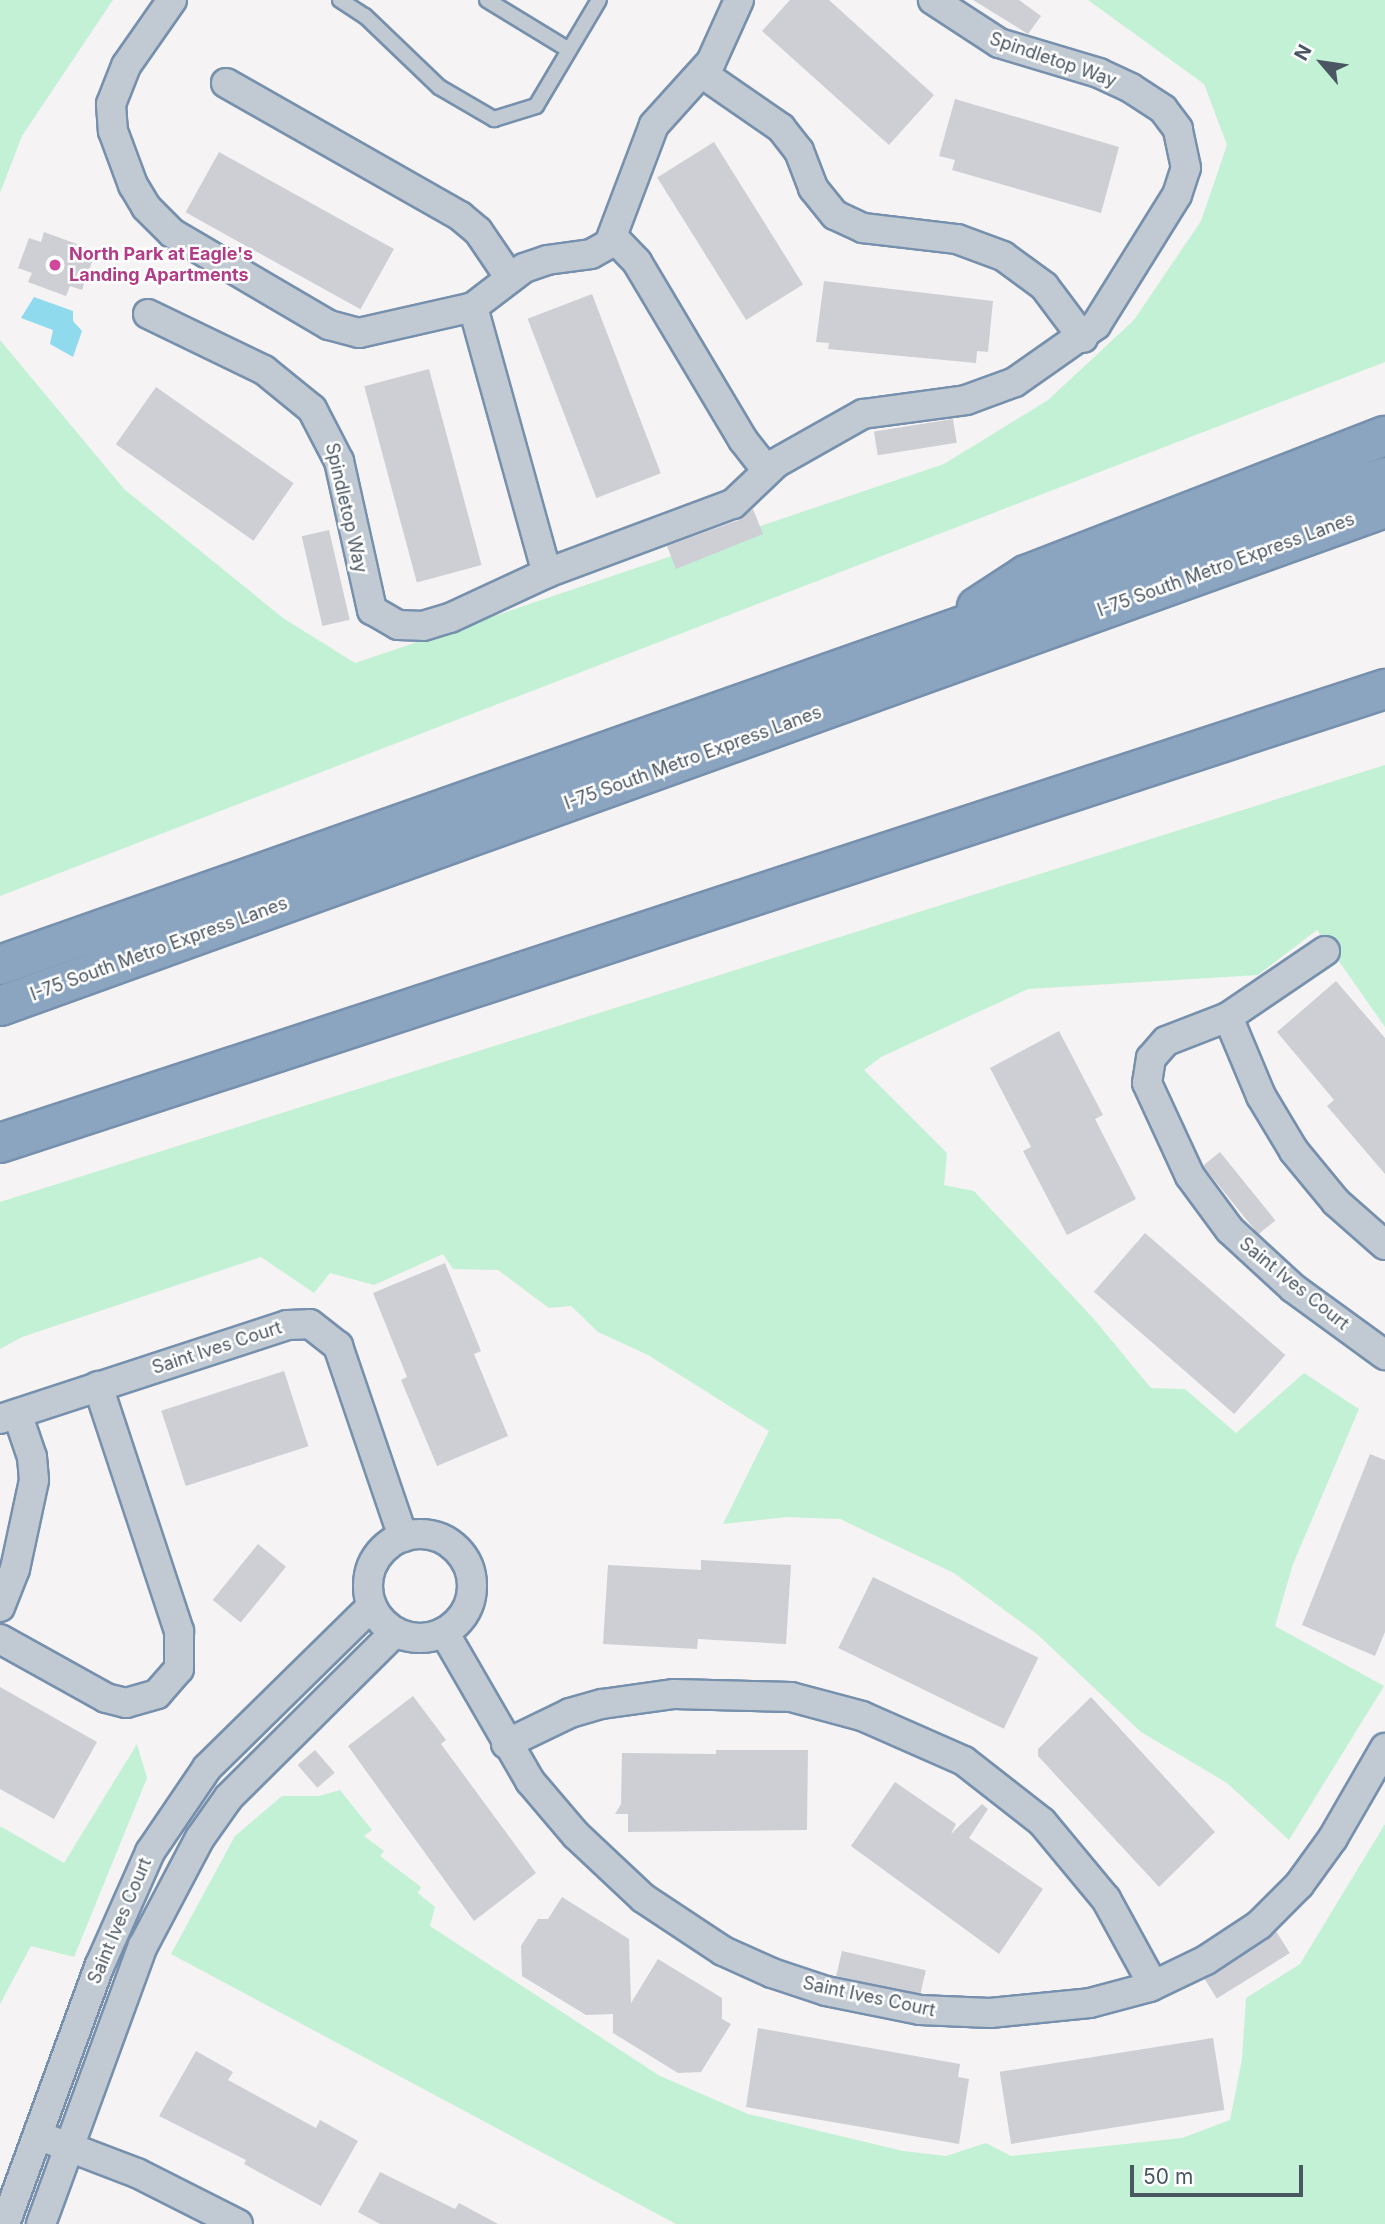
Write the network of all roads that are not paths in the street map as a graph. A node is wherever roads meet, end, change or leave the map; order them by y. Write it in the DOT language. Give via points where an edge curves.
graph roads {
  1 [pos="172,0"];
  2 [pos="340,0"];
  3 [pos="487,0"];
  4 [pos="599,0"];
  5 [pos="739,0"];
  6 [pos="933,0"];
  7 [pos="569,50"];
  8 [pos="703,74"];
  9 [pos="226,83"];
  10 [pos="614,238"];
  11 [pos="510,278"];
  12 [pos="473,307"];
  13 [pos="148,314"];
  14 [pos="1083,338"];
  15 [pos="1385,436"];
  16 [pos="766,471"];
  17 [pos="1385,477"];
  18 [pos="1385,508"];
  19 [pos="547,573"];
  20 [pos="926,640"];
  21 [pos="1385,689"];
  22 [pos="1325,951"];
  23 [pos="0,965"];
  24 [pos="0,1006"];
  25 [pos="1228,1017"];
  26 [pos="0,1143"];
  27 [pos="1385,1245"];
  28 [pos="1385,1355"];
  29 [pos="98,1386"];
  30 [pos="8,1416"];
  31 [pos="403,1537"];
  32 [pos="372,1606"];
  33 [pos="0,1607"];
  34 [pos="395,1632"];
  35 [pos="444,1632"];
  36 [pos="0,1639"];
  37 [pos="266,1708"];
  38 [pos="289,1736"];
  39 [pos="506,1744"];
  40 [pos="1385,1748"];
  41 [pos="135,1879"];
  42 [pos="169,1895"];
  43 [pos="1153,1985"];
  44 [pos="37,2137"];
  45 [pos="69,2146"];
  46 [pos="5,2224"];
  47 [pos="41,2224"];
  48 [pos="238,2224"];
  1 -- 12 [label="street" via="126,66 111,104 113,131 146,207 172,233 343,331 375,332"];
  2 -- 7 [label="lane" via="365,16 439,87 494,119 536,106"];
  3 -- 7 [label="lane"];
  4 -- 7 [label="lane"];
  5 -- 8 [label="street"];
  6 -- 14 [label="street, Spindletop Way" via="999,43 1099,73 1130,88 1163,109 1178,129 1186,160 1177,195 1102,317"];
  8 -- 10 [label="street" via="654,125"];
  8 -- 14 [label="street" via="781,128 799,151 818,196 835,215 863,228 957,239 1003,256 1044,286"];
  9 -- 11 [label="street" via="460,216 486,240"];
  10 -- 11 [label="street" via="591,254 537,263"];
  10 -- 16 [label="street" via="637,262"];
  11 -- 12 [label="street"];
  12 -- 19 [label="street"];
  13 -- 19 [label="street, Spindletop Way" via="264,370 312,409 339,461 367,601 380,617 411,627 435,623"];
  14 -- 16 [label="street, Spindletop Way" via="1028,374 983,394 863,414"];
  15 -- 20 [label="highway" via="1026,575"];
  16 -- 19 [label="street, Spindletop Way" via="733,504"];
  17 -- 20 [label="highway"];
  18 -- 24 [label="highway, I-75 South Metro Express Lanes"];
  20 -- 23 [label="highway"];
  21 -- 26 [label="highway"];
  22 -- 25 [label="street, Saint Ives Court"];
  25 -- 27 [label="street" via="1261,1097 1294,1151 1336,1202"];
  25 -- 28 [label="street, Saint Ives Court" via="1172,1038 1151,1058 1147,1083 1168,1135 1202,1195 1243,1245"];
  29 -- 30 [label="street, Saint Ives Court"];
  29 -- 31 [label="street, Saint Ives Court" via="287,1325 318,1328 338,1346"];
  29 -- 36 [label="street" via="179,1631 179,1669 157,1694 126,1703 106,1698"];
  30 -- 33 [label="street, Saint Ives Court" via="32,1457 34,1480 15,1569"];
  31 -- 32 [label="street" via="384,1549 372,1566 368,1585"];
  31 -- 35 [label="street" via="439,1538 456,1549 467,1564 469,1601 459,1620"];
  32 -- 34 [label="street"];
  32 -- 37 [label="street, Saint Ives Court"];
  34 -- 35 [label="street" via="420,1638"];
  34 -- 38 [label="street, Saint Ives Court"];
  35 -- 39 [label="street, Saint Ives Court"];
  37 -- 38 [label="street"];
  37 -- 41 [label="street, Saint Ives Court" via="207,1768"];
  38 -- 42 [label="street, Saint Ives Court" via="215,1815"];
  39 -- 43 [label="street, Saint Ives Court" via="559,1816 625,1883 723,1951 781,1976 853,1997 945,2013 1090,2003"];
  39 -- 43 [label="street" via="541,1725 602,1704 674,1694 791,1697 871,1719 964,1761 1042,1822 1106,1899"];
  40 -- 43 [label="street, Saint Ives Court" via="1333,1838 1285,1900 1245,1935"];
  41 -- 42 [label="street"];
  41 -- 44 [label="street, Saint Ives Court"];
  42 -- 45 [label="street, Saint Ives Court" via="139,1956"];
  44 -- 45 [label="street"];
  44 -- 46 [label="street, Saint Ives Court"];
  45 -- 47 [label="street, Saint Ives Court"];
  45 -- 48 [label="street" via="177,2191"];
}
